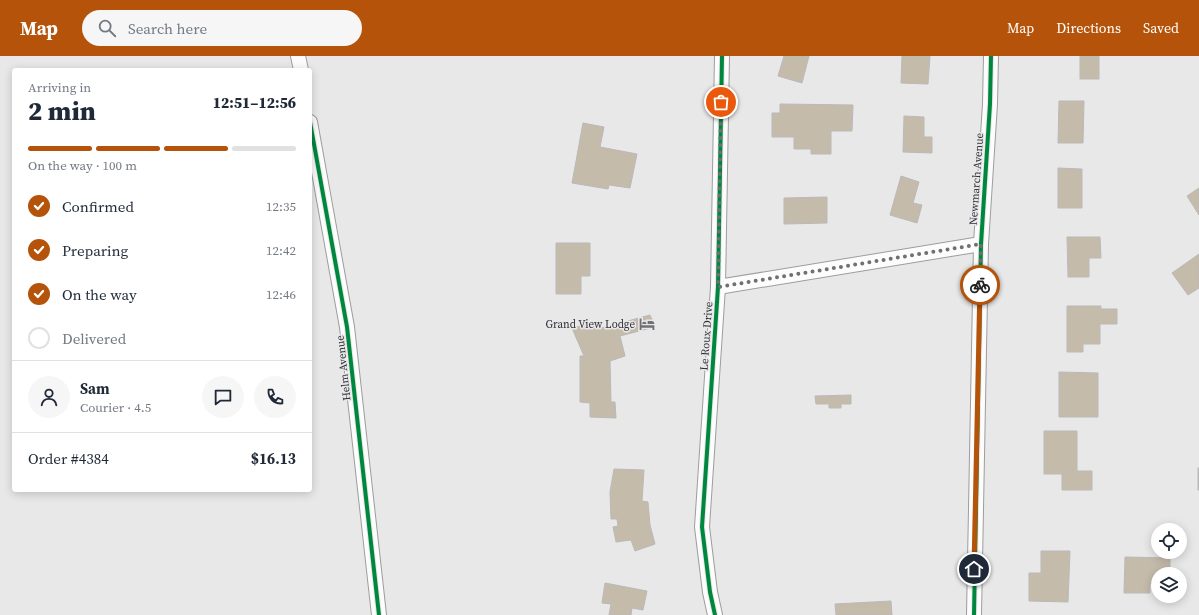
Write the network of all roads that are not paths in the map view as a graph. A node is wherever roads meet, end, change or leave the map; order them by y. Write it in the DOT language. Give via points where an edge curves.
graph roads {
  1 [pos="298,56"];
  2 [pos="722,56"];
  3 [pos="991,56"];
  4 [pos="301,68"];
  5 [pos="312,133"];
  6 [pos="981,244"];
  7 [pos="718,287"];
  8 [pos="379,615"];
  9 [pos="715,615"];
  10 [pos="974,615"];
  1 -- 4 [label="street"];
  2 -- 7 [label="street, Le Roux Drive"];
  3 -- 6 [label="street, Newmarch Avenue"];
  5 -- 8 [label="street, Helm Avenue" via="347,327"];
  6 -- 7 [label="street"];
  6 -- 10 [label="street, Newmarch Avenue"];
  7 -- 9 [label="street, Le Roux Drive" via="702,527"];
}
